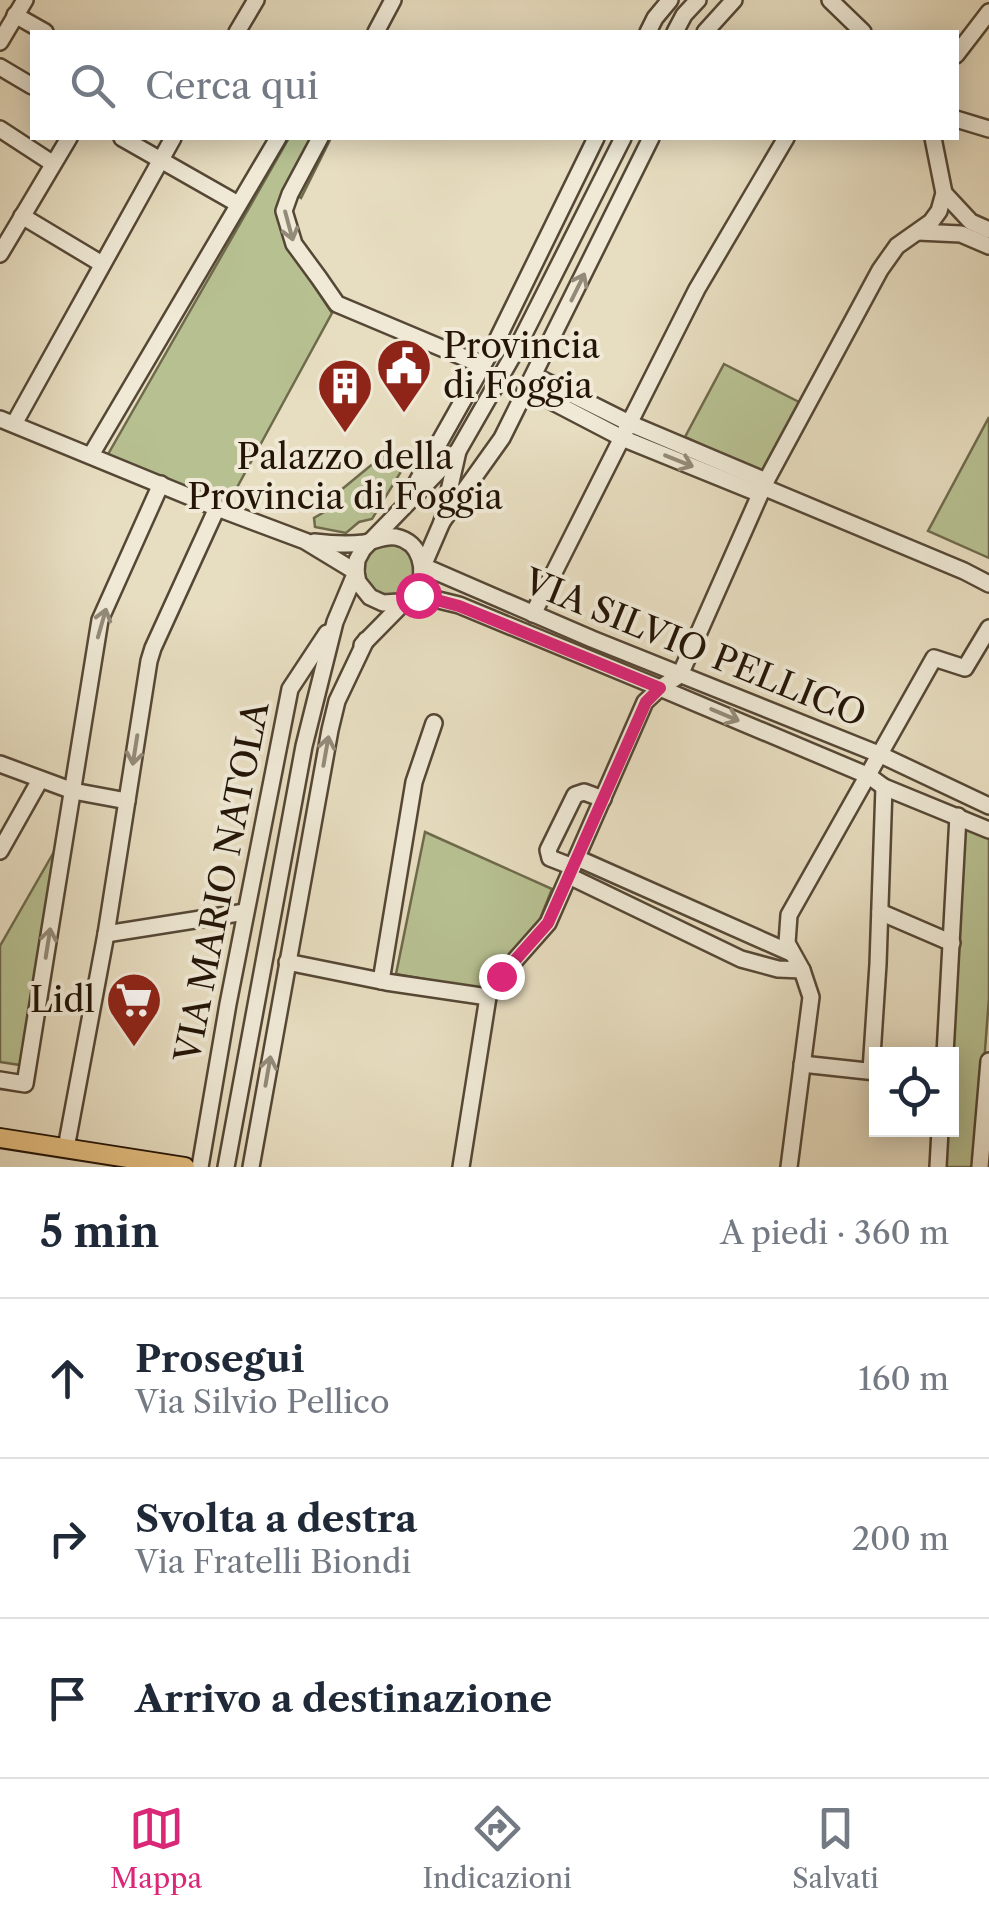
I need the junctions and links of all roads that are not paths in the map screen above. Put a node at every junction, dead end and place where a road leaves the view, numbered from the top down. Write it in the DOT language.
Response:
graph roads {
  1 [pos="25,0"];
  2 [pos="256,0"];
  3 [pos="393,0"];
  4 [pos="670,0"];
  5 [pos="698,0"];
  6 [pos="734,0"];
  7 [pos="830,0"];
  8 [pos="989,12"];
  9 [pos="15,15"];
  10 [pos="41,30"];
  11 [pos="237,30"];
  12 [pos="377,30"];
  13 [pos="649,30"];
  14 [pos="675,30"];
  15 [pos="707,30"];
  16 [pos="861,30"];
  17 [pos="0,42"];
  18 [pos="959,51"];
  19 [pos="0,67"];
  20 [pos="30,85"];
  21 [pos="959,120"];
  22 [pos="0,129"];
  23 [pos="989,129"];
  24 [pos="68,140"];
  25 [pos="125,140"];
  26 [pos="172,140"];
  27 [pos="277,140"];
  28 [pos="319,140"];
  29 [pos="595,140"];
  30 [pos="622,140"];
  31 [pos="650,140"];
  32 [pos="785,140"];
  33 [pos="933,140"];
  34 [pos="160,160"];
  35 [pos="52,164"];
  36 [pos="944,194"];
  37 [pos="238,204"];
  38 [pos="22,216"];
  39 [pos="966,228"];
  40 [pos="989,230"];
  41 [pos="918,232"];
  42 [pos="989,246"];
  43 [pos="0,254"];
  44 [pos="102,264"];
  45 [pos="482,366"];
  46 [pos="531,382"];
  47 [pos="7,422"];
  48 [pos="626,431"];
  49 [pos="458,452"];
  50 [pos="91,456"];
  51 [pos="161,484"];
  52 [pos="763,487"];
  53 [pos="405,504"];
  54 [pos="217,508"];
  55 [pos="442,522"];
  56 [pos="306,540"];
  57 [pos="370,542"];
  58 [pos="422,566"];
  59 [pos="356,572"];
  60 [pos="989,584"];
  61 [pos="406,599"];
  62 [pos="533,614"];
  63 [pos="335,622"];
  64 [pos="989,628"];
  65 [pos="366,640"];
  66 [pos="680,675"];
  67 [pos="660,688"];
  68 [pos="314,703"];
  69 [pos="434,723"];
  70 [pos="880,756"];
  71 [pos="0,764"];
  72 [pos="869,776"];
  73 [pos="40,780"];
  74 [pos="884,786"];
  75 [pos="945,786"];
  76 [pos="72,791"];
  77 [pos="603,799"];
  78 [pos="127,800"];
  79 [pos="989,806"];
  80 [pos="942,810"];
  81 [pos="958,816"];
  82 [pos="989,830"];
  83 [pos="0,851"];
  84 [pos="573,867"];
  85 [pos="245,912"];
  86 [pos="880,912"];
  87 [pos="106,934"];
  88 [pos="952,944"];
  89 [pos="791,953"];
  90 [pos="287,962"];
  91 [pos="802,970"];
  92 [pos="382,981"];
  93 [pos="488,997"];
  94 [pos="875,1047"];
  95 [pos="945,1047"];
  96 [pos="989,1060"];
  97 [pos="802,1064"];
  98 [pos="869,1071"];
  99 [pos="0,1080"];
  100 [pos="988,1086"];
  101 [pos="987,1112"];
  102 [pos="940,1137"];
  103 [pos="0,1138"];
  104 [pos="66,1148"];
  105 [pos="185,1167"];
  106 [pos="200,1167"];
  107 [pos="226,1167"];
  108 [pos="251,1167"];
  109 [pos="461,1167"];
  110 [pos="789,1167"];
  111 [pos="938,1167"];
  112 [pos="980,1167"];
  1 -- 9 [label="street"];
  2 -- 11 [label="street"];
  3 -- 12 [label="street"];
  4 -- 13 [label="street"];
  5 -- 14 [label="street"];
  6 -- 15 [label="street"];
  7 -- 16 [label="street"];
  8 -- 18 [label="street"];
  9 -- 10 [label="street"];
  9 -- 17 [label="street"];
  19 -- 20 [label="street"];
  21 -- 23 [label="street"];
  22 -- 35 [label="street"];
  24 -- 35 [label="street"];
  25 -- 34 [label="street"];
  26 -- 34 [label="street"];
  27 -- 37 [label="street"];
  28 -- 45 [label="street, one-way"];
  29 -- 45 [label="street"];
  30 -- 49 [label="street"];
  46 -- 31 [label="street, one-way"];
  32 -- 48 [label="street"];
  33 -- 36 [label="street"];
  34 -- 37 [label="street"];
  34 -- 44 [label="street"];
  35 -- 38 [label="street"];
  36 -- 39 [label="street"];
  36 -- 41 [label="street"];
  37 -- 50 [label="street"];
  38 -- 43 [label="street"];
  38 -- 44 [label="street"];
  39 -- 40 [label="street"];
  39 -- 41 [label="street"];
  39 -- 42 [label="street"];
  41 -- 52 [label="street"];
  44 -- 47 [label="street"];
  45 -- 53 [label="street"];
  46 -- 48 [label="street"];
  46 -- 55 [label="street"];
  47 -- 50 [label="street"];
  48 -- 52 [label="street"];
  48 -- 62 [label="street"];
  49 -- 53 [label="street"];
  49 -- 55 [label="street"];
  50 -- 51 [label="street"];
  51 -- 54 [label="street"];
  76 -- 51 [label="street, one-way"];
  52 -- 60 [label="street"];
  52 -- 66 [label="street"];
  53 -- 57 [label="street"];
  54 -- 56 [label="street"];
  54 -- 78 [label="street, one-way"];
  55 -- 58 [label="street"];
  56 -- 57 [label="street"];
  56 -- 59 [label="street"];
  57 -- 58 [label="street"];
  57 -- 59 [label="street"];
  58 -- 61 [label="street"];
  58 -- 62 [label="street, VIA SILVIO PELLICO"];
  59 -- 61 [label="street"];
  59 -- 63 [label="street, VIA MARIO NATOLA"];
  61 -- 65 [label="street, VIA MARIO NATOLA"];
  61 -- 67 [label="street, VIA SILVIO PELLICO"];
  62 -- 66 [label="street, VIA SILVIO PELLICO"];
  63 -- 68 [label="street, VIA MARIO NATOLA"];
  63 -- 85 [label="street, VIA MARIO NATOLA"];
  64 -- 70 [label="street"];
  65 -- 68 [label="street, VIA MARIO NATOLA"];
  90 -- 65 [label="street, VIA MARIO NATOLA, one-way"];
  66 -- 67 [label="street"];
  66 -- 70 [label="street, VIA SILVIO PELLICO"];
  67 -- 72 [label="street, VIA SILVIO PELLICO, one-way"];
  67 -- 77 [label="street"];
  68 -- 107 [label="street, VIA MARIO NATOLA"];
  69 -- 92 [label="street"];
  70 -- 72 [label="street"];
  70 -- 75 [label="street, VIA SILVIO PELLICO"];
  71 -- 73 [label="street"];
  72 -- 74 [label="street, VIA SILVIO PELLICO"];
  72 -- 89 [label="street"];
  73 -- 76 [label="street"];
  73 -- 83 [label="street"];
  74 -- 80 [label="street, VIA SILVIO PELLICO"];
  74 -- 86 [label="street"];
  75 -- 79 [label="street, VIA SILVIO PELLICO"];
  75 -- 80 [label="street"];
  76 -- 78 [label="street"];
  99 -- 76 [label="street, one-way"];
  77 -- 84 [label="street"];
  77 -- 84 [label="street"];
  78 -- 87 [label="street"];
  80 -- 81 [label="street, VIA SILVIO PELLICO"];
  81 -- 82 [label="street, VIA SILVIO PELLICO"];
  81 -- 88 [label="street"];
  84 -- 89 [label="street"];
  84 -- 91 [label="street"];
  84 -- 93 [label="street"];
  85 -- 87 [label="street"];
  85 -- 106 [label="street, VIA MARIO NATOLA"];
  86 -- 88 [label="street"];
  86 -- 94 [label="street"];
  87 -- 104 [label="street"];
  88 -- 95 [label="street"];
  89 -- 91 [label="street"];
  90 -- 92 [label="street"];
  108 -- 90 [label="street, VIA MARIO NATOLA, one-way"];
  91 -- 97 [label="street"];
  92 -- 93 [label="street"];
  93 -- 109 [label="street"];
  96 -- 100 [label="street"];
  97 -- 98 [label="street"];
  97 -- 110 [label="street"];
  100 -- 101 [label="street"];
  101 -- 112 [label="street"];
  102 -- 111 [label="street"];
  103 -- 104 [label="main road"];
  104 -- 105 [label="main road"];
}
